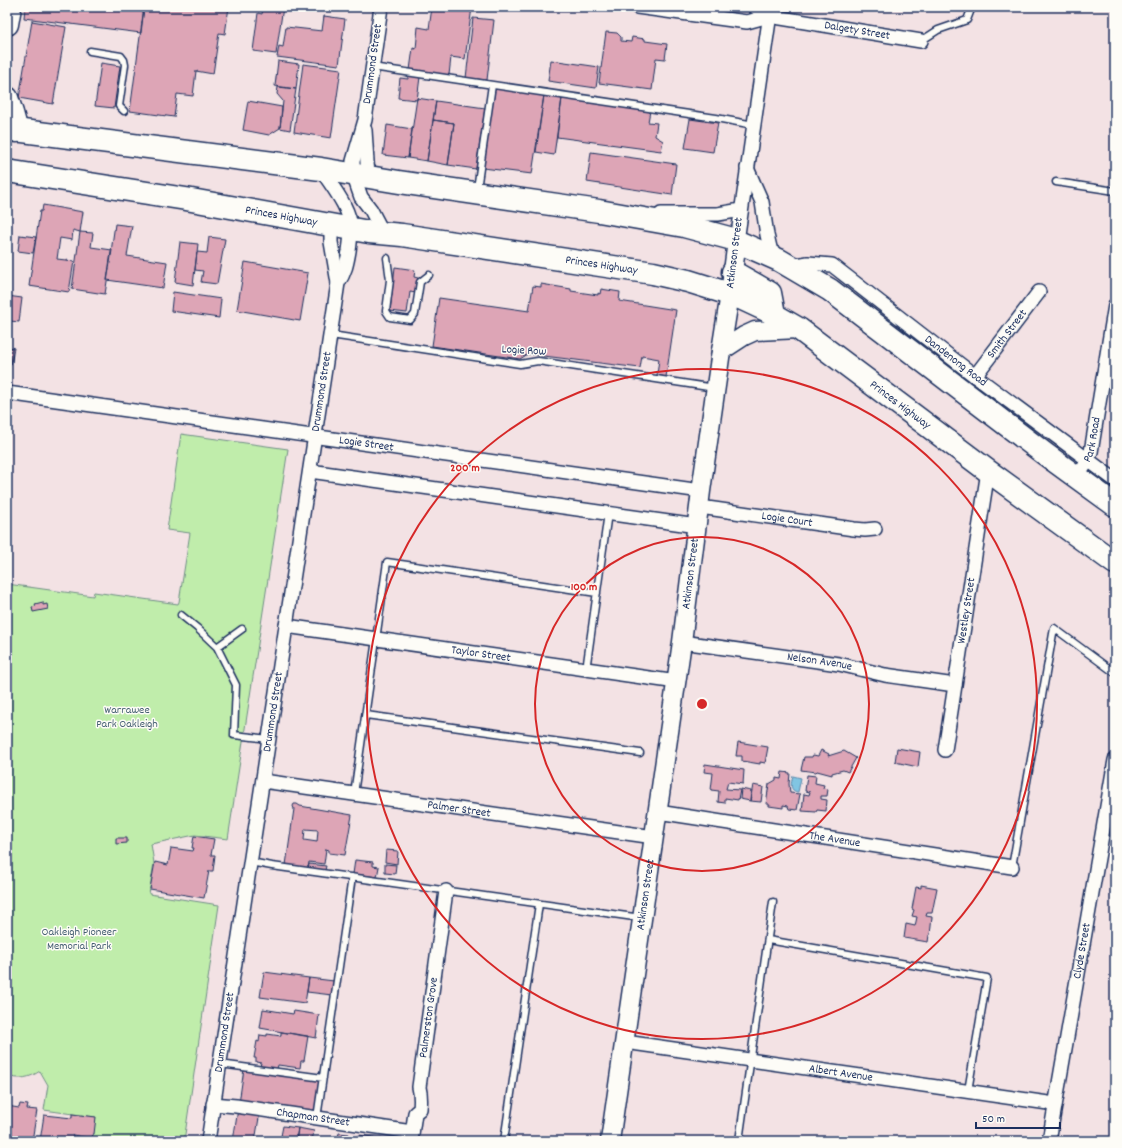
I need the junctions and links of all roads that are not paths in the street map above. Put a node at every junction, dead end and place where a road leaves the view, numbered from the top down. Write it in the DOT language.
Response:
graph roads {
  1 [pos="10,7"];
  2 [pos="381,7"];
  3 [pos="642,7"];
  4 [pos="755,7"];
  5 [pos="972,7"];
  6 [pos="770,12"];
  7 [pos="7,24"];
  8 [pos="921,41"];
  9 [pos="90,51"];
  10 [pos="372,67"];
  11 [pos="492,85"];
  12 [pos="7,98"];
  13 [pos="124,112"];
  14 [pos="754,125"];
  15 [pos="12,130"];
  16 [pos="747,168"];
  17 [pos="321,169"];
  18 [pos="7,171"];
  19 [pos="361,176"];
  20 [pos="1056,182"];
  21 [pos="1115,191"];
  22 [pos="477,193"];
  23 [pos="741,210"];
  24 [pos="622,214"];
  25 [pos="341,227"];
  26 [pos="383,233"];
  27 [pos="737,241"];
  28 [pos="387,258"];
  29 [pos="781,261"];
  30 [pos="733,272"];
  31 [pos="429,275"];
  32 [pos="338,283"];
  33 [pos="1039,292"];
  34 [pos="730,294"];
  35 [pos="1115,305"];
  36 [pos="774,314"];
  37 [pos="799,330"];
  38 [pos="331,335"];
  39 [pos="721,351"];
  40 [pos="975,376"];
  41 [pos="716,388"];
  42 [pos="7,392"];
  43 [pos="316,436"];
  44 [pos="1083,469"];
  45 [pos="310,470"];
  46 [pos="988,471"];
  47 [pos="1115,480"];
  48 [pos="700,499"];
  49 [pos="1115,505"];
  50 [pos="608,513"];
  51 [pos="697,526"];
  52 [pos="875,528"];
  53 [pos="1115,563"];
  54 [pos="597,593"];
  55 [pos="181,615"];
  56 [pos="286,626"];
  57 [pos="242,629"];
  58 [pos="377,639"];
  59 [pos="682,642"];
  60 [pos="217,647"];
  61 [pos="586,670"];
  62 [pos="1115,673"];
  63 [pos="677,682"];
  64 [pos="955,685"];
  65 [pos="366,714"];
  66 [pos="269,739"];
  67 [pos="945,750"];
  68 [pos="640,753"];
  69 [pos="1115,760"];
  70 [pos="263,781"];
  71 [pos="354,794"];
  72 [pos="658,812"];
  73 [pos="654,837"];
  74 [pos="250,862"];
  75 [pos="1012,867"];
  76 [pos="352,877"];
  77 [pos="446,890"];
  78 [pos="774,902"];
  79 [pos="539,904"];
  80 [pos="643,919"];
  81 [pos="768,940"];
  82 [pos="625,1042"];
  83 [pos="751,1060"];
  84 [pos="220,1064"];
  85 [pos="323,1078"];
  86 [pos="968,1091"];
  87 [pos="213,1104"];
  88 [pos="1056,1104"];
  89 [pos="317,1118"];
  90 [pos="412,1136"];
  91 [pos="208,1141"];
  92 [pos="504,1141"];
  93 [pos="610,1141"];
  94 [pos="739,1141"];
  95 [pos="1049,1141"];
  1 -- 7 [label="highway"];
  2 -- 10 [label="street, Drummond Street"];
  3 -- 6 [label="street, Dalgety Street"];
  4 -- 6 [label="street, Dalgety Street"];
  5 -- 8 [label="lane"];
  6 -- 8 [label="street, Dalgety Street"];
  6 -- 14 [label="street, Atkinson Street"];
  9 -- 13 [label="lane"];
  10 -- 11 [label="lane"];
  10 -- 19 [label="street, Drummond Street"];
  11 -- 14 [label="lane"];
  11 -- 22 [label="lane"];
  12 -- 15 [label="highway"];
  14 -- 16 [label="street, Atkinson Street"];
  15 -- 17 [label="highway"];
  16 -- 23 [label="street, Atkinson Street"];
  16 -- 29 [label="street"];
  17 -- 19 [label="highway"];
  17 -- 25 [label="street, Drummond Street"];
  18 -- 25 [label="highway, Princes Highway"];
  19 -- 22 [label="highway"];
  19 -- 26 [label="street, Drummond Street"];
  20 -- 21 [label="lane"];
  22 -- 24 [label="highway"];
  23 -- 24 [label="street"];
  23 -- 27 [label="street, Atkinson Street"];
  24 -- 27 [label="highway"];
  25 -- 26 [label="highway, Princes Highway"];
  25 -- 32 [label="street, Drummond Street"];
  25 -- 32 [label="street, Drummond Street"];
  26 -- 34 [label="highway, Princes Highway"];
  27 -- 29 [label="highway"];
  27 -- 30 [label="street, Atkinson Street"];
  28 -- 31 [label="lane"];
  29 -- 40 [label="street, Dandenong Road"];
  29 -- 44 [label="highway"];
  30 -- 34 [label="street, Atkinson Street"];
  30 -- 36 [label="highway"];
  32 -- 38 [label="street, Drummond Street"];
  33 -- 40 [label="street, Smith Street"];
  34 -- 36 [label="highway, Princes Highway"];
  34 -- 39 [label="street, Atkinson Street"];
  35 -- 44 [label="street, Park Road"];
  36 -- 37 [label="highway, Princes Highway"];
  37 -- 39 [label="street"];
  37 -- 46 [label="highway, Princes Highway"];
  38 -- 41 [label="lane, Logie Row"];
  38 -- 43 [label="street, Drummond Street"];
  39 -- 41 [label="street, Atkinson Street"];
  40 -- 44 [label="street, Dandenong Road"];
  41 -- 48 [label="street, Atkinson Street"];
  42 -- 43 [label="street, Logie Street"];
  43 -- 45 [label="street, Drummond Street"];
  43 -- 48 [label="street, Logie Street"];
  44 -- 47 [label="street, Dandenong Road"];
  44 -- 49 [label="highway"];
  45 -- 50 [label="street"];
  45 -- 56 [label="street, Drummond Street"];
  46 -- 53 [label="highway, Princes Highway"];
  46 -- 64 [label="street, Westley Street"];
  48 -- 51 [label="street, Atkinson Street"];
  48 -- 52 [label="street, Logie Court"];
  50 -- 51 [label="street"];
  50 -- 54 [label="lane"];
  51 -- 59 [label="street, Atkinson Street"];
  54 -- 58 [label="lane"];
  54 -- 61 [label="lane"];
  55 -- 60 [label="lane"];
  56 -- 58 [label="street, Taylor Street"];
  56 -- 66 [label="street, Drummond Street"];
  57 -- 60 [label="lane"];
  58 -- 61 [label="street, Taylor Street"];
  58 -- 65 [label="lane"];
  59 -- 63 [label="street, Atkinson Street"];
  59 -- 64 [label="street, Nelson Avenue"];
  60 -- 66 [label="lane"];
  61 -- 63 [label="street, Taylor Street"];
  62 -- 75 [label="lane"];
  63 -- 72 [label="street, Atkinson Street"];
  64 -- 67 [label="street, Westley Street"];
  65 -- 68 [label="lane"];
  65 -- 71 [label="lane"];
  66 -- 70 [label="street, Drummond Street"];
  69 -- 88 [label="street, Clyde Street"];
  70 -- 71 [label="street, Palmer Street"];
  70 -- 74 [label="street, Drummond Street"];
  71 -- 73 [label="street, Palmer Street"];
  72 -- 73 [label="street, Atkinson Street"];
  72 -- 75 [label="street, The Avenue"];
  73 -- 80 [label="street, Atkinson Street"];
  74 -- 76 [label="lane"];
  74 -- 84 [label="street, Drummond Street"];
  76 -- 77 [label="lane"];
  76 -- 85 [label="lane"];
  77 -- 79 [label="lane"];
  77 -- 90 [label="street, Palmerston Grove"];
  78 -- 81 [label="lane"];
  79 -- 80 [label="lane"];
  79 -- 92 [label="lane"];
  80 -- 82 [label="street, Atkinson Street"];
  81 -- 83 [label="lane"];
  81 -- 86 [label="lane"];
  82 -- 83 [label="street, Albert Avenue"];
  82 -- 93 [label="street, Atkinson Street"];
  83 -- 86 [label="street, Albert Avenue"];
  83 -- 94 [label="lane"];
  84 -- 85 [label="lane"];
  84 -- 87 [label="street, Drummond Street"];
  85 -- 89 [label="lane"];
  86 -- 88 [label="street, Albert Avenue"];
  87 -- 89 [label="street, Chapman Street"];
  87 -- 91 [label="street, Drummond Street"];
  88 -- 95 [label="street, Clyde Street"];
  89 -- 90 [label="street, Chapman Street"];
}
